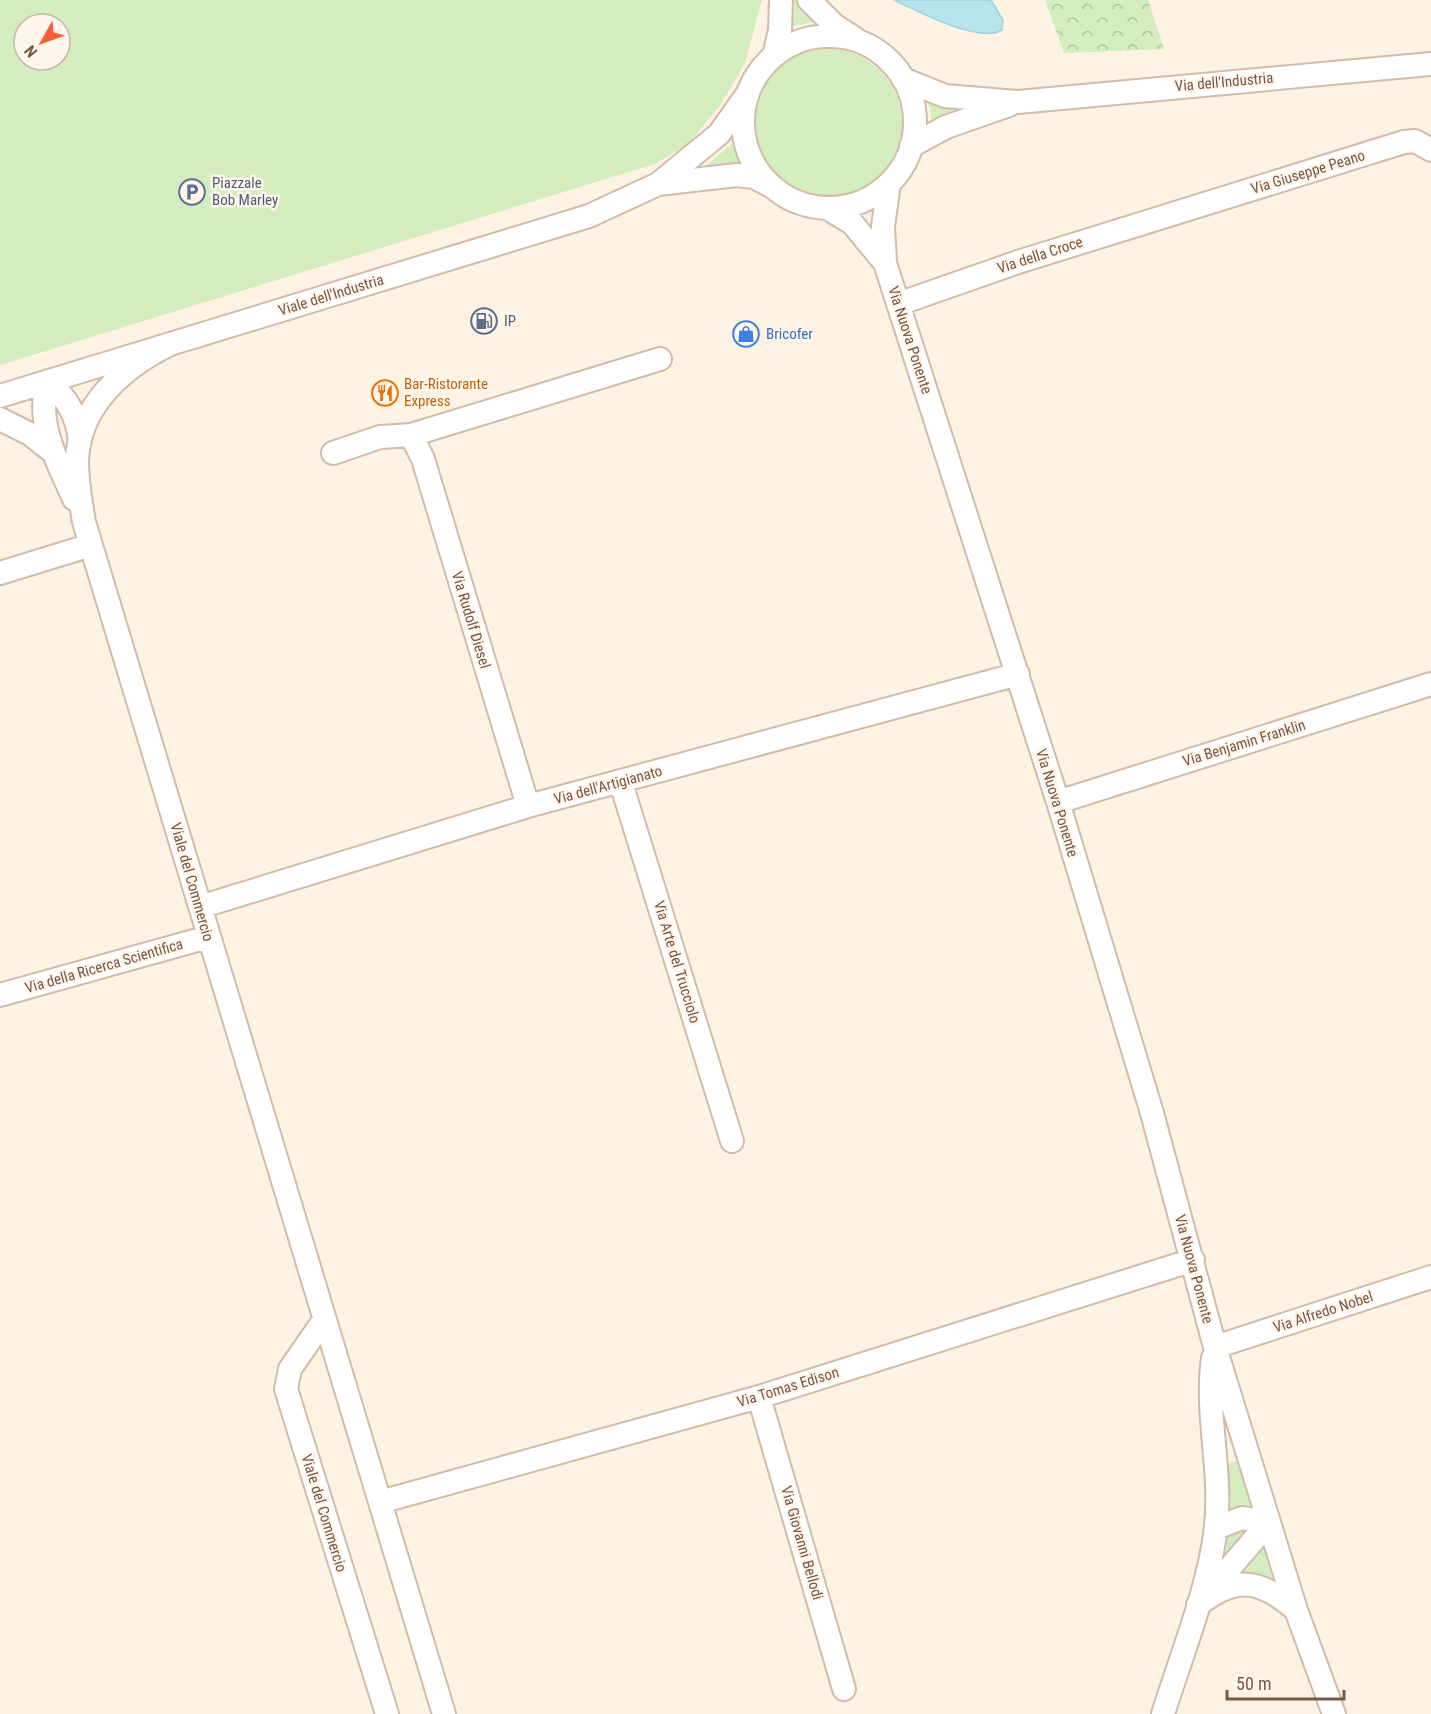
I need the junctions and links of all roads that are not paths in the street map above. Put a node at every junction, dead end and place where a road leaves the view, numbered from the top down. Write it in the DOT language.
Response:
graph roads {
  1 [pos="781,0"];
  2 [pos="809,0"];
  3 [pos="860,43"];
  4 [pos="774,56"];
  5 [pos="1431,64"];
  6 [pos="903,79"];
  7 [pos="748,93"];
  8 [pos="1018,102"];
  9 [pos="911,146"];
  10 [pos="1431,150"];
  11 [pos="658,184"];
  12 [pos="889,184"];
  13 [pos="772,186"];
  14 [pos="827,208"];
  15 [pos="1184,211"];
  16 [pos="885,262"];
  17 [pos="898,304"];
  18 [pos="170,344"];
  19 [pos="660,359"];
  20 [pos="48,381"];
  21 [pos="0,396"];
  22 [pos="0,419"];
  23 [pos="411,435"];
  24 [pos="80,441"];
  25 [pos="54,453"];
  26 [pos="333,453"];
  27 [pos="84,522"];
  28 [pos="91,545"];
  29 [pos="0,573"];
  30 [pos="1018,674"];
  31 [pos="1431,684"];
  32 [pos="621,783"];
  33 [pos="1058,802"];
  34 [pos="528,806"];
  35 [pos="200,907"];
  36 [pos="208,937"];
  37 [pos="0,995"];
  38 [pos="732,1141"];
  39 [pos="1193,1260"];
  40 [pos="1431,1277"];
  41 [pos="324,1320"];
  42 [pos="1215,1347"];
  43 [pos="759,1397"];
  44 [pos="1246,1447"];
  45 [pos="1217,1461"];
  46 [pos="380,1502"];
  47 [pos="1269,1522"];
  48 [pos="1216,1528"];
  49 [pos="1198,1605"];
  50 [pos="1296,1610"];
  51 [pos="844,1689"];
  52 [pos="387,1714"];
  53 [pos="444,1714"];
  54 [pos="1163,1714"];
  55 [pos="1334,1714"];
  1 -- 4 [label="street"];
  2 -- 3 [label="street"];
  3 -- 4 [label="street"];
  3 -- 6 [label="street"];
  4 -- 7 [label="street"];
  5 -- 8 [label="street, Via dell'Industria"];
  6 -- 8 [label="street, Via dell'Industria"];
  6 -- 9 [label="street"];
  7 -- 11 [label="street, Viale dell'Industria"];
  7 -- 13 [label="street"];
  8 -- 9 [label="street, Via dell'Industria"];
  9 -- 12 [label="street"];
  10 -- 15 [label="street, Via Giuseppe Peano"];
  11 -- 13 [label="street, Viale dell'Industria"];
  11 -- 18 [label="street, Viale dell'Industria"];
  12 -- 14 [label="street"];
  12 -- 16 [label="street, Via Nuova Ponente"];
  13 -- 14 [label="street"];
  14 -- 16 [label="street, Via Nuova Ponente"];
  15 -- 17 [label="street, Via della Croce"];
  16 -- 17 [label="street, Via Nuova Ponente"];
  17 -- 30 [label="street, Via Nuova Ponente"];
  18 -- 20 [label="street, Viale dell'Industria"];
  18 -- 24 [label="street"];
  19 -- 23 [label="street"];
  20 -- 21 [label="street, Viale dell'Industria"];
  20 -- 24 [label="street"];
  20 -- 25 [label="street"];
  22 -- 25 [label="street"];
  23 -- 26 [label="street"];
  23 -- 34 [label="street, Via Rudolf Diesel"];
  24 -- 27 [label="street, Viale del Commercio"];
  25 -- 27 [label="street"];
  27 -- 28 [label="street, Viale del Commercio"];
  28 -- 29 [label="street"];
  28 -- 35 [label="street, Viale del Commercio"];
  30 -- 32 [label="street, Via dell'Artigianato"];
  30 -- 33 [label="street, Via Nuova Ponente"];
  31 -- 33 [label="street, Via Benjamin Franklin"];
  32 -- 34 [label="street, Via dell'Artigianato"];
  32 -- 38 [label="street, Via Arte del Trucciolo"];
  33 -- 39 [label="street, Via Nuova Ponente"];
  34 -- 35 [label="street, Via dell'Artigianato"];
  35 -- 36 [label="street, Viale del Commercio"];
  36 -- 37 [label="street, Via della Ricerca Scientifica"];
  36 -- 41 [label="street, Viale del Commercio"];
  39 -- 42 [label="street, Via Nuova Ponente"];
  39 -- 43 [label="street, Via Tomas Edison"];
  40 -- 42 [label="street, Via Alfredo Nobel"];
  41 -- 46 [label="street, Viale del Commercio"];
  41 -- 52 [label="street, Viale del Commercio"];
  42 -- 44 [label="street, Via Nuova Ponente"];
  42 -- 45 [label="street, Via Nuova Ponente"];
  43 -- 46 [label="street, Via Tomas Edison"];
  43 -- 51 [label="street, Via Giovanni Bellodi"];
  44 -- 45 [label="street"];
  44 -- 47 [label="street, Via Nuova Ponente"];
  45 -- 48 [label="street, Via Nuova Ponente"];
  46 -- 53 [label="street, Viale del Commercio"];
  47 -- 48 [label="street"];
  47 -- 49 [label="street"];
  47 -- 50 [label="street, Via Nuova Ponente"];
  48 -- 49 [label="street, Via Nuova Ponente"];
  49 -- 50 [label="street"];
  49 -- 54 [label="street, Via Nuova Ponente"];
  50 -- 55 [label="street, Via Nuova Ponente"];
}
